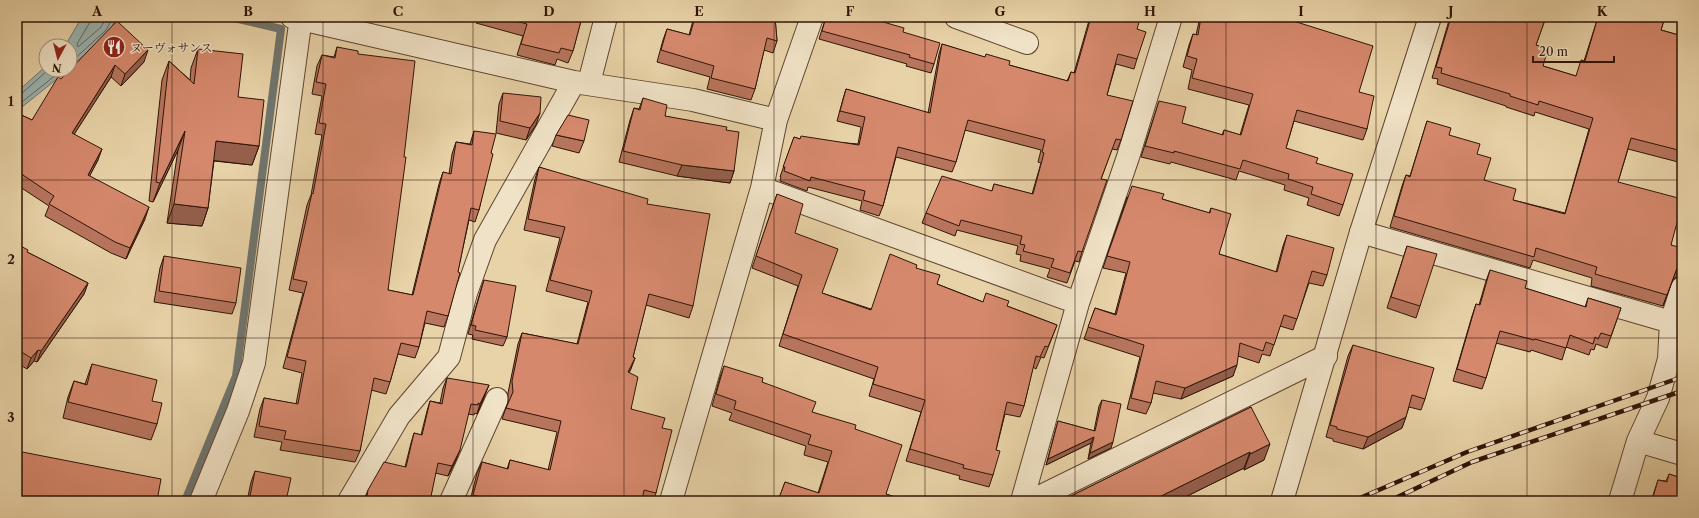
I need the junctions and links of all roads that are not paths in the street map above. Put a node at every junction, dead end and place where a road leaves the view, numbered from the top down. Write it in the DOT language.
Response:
graph roads {
  1 [pos="606,17"];
  2 [pos="812,17"];
  3 [pos="956,17"];
  4 [pos="1171,17"];
  5 [pos="1430,17"];
  6 [pos="298,18"];
  7 [pos="1026,43"];
  8 [pos="582,82"];
  9 [pos="776,120"];
  10 [pos="762,188"];
  11 [pos="1362,232"];
  12 [pos="1682,288"];
  13 [pos="1078,303"];
  14 [pos="1671,322"];
  15 [pos="1326,356"];
  16 [pos="497,399"];
  17 [pos="1638,441"];
  18 [pos="1682,454"];
  19 [pos="201,501"];
  20 [pos="349,501"];
  21 [pos="451,501"];
  22 [pos="671,501"];
  23 [pos="1022,501"];
  24 [pos="1031,501"];
  25 [pos="1282,501"];
  26 [pos="1620,501"];
  1 -- 8 [label="street"];
  2 -- 9 [label="street"];
  3 -- 7 [label="street"];
  4 -- 13 [label="street"];
  5 -- 11 [label="street"];
  6 -- 8 [label="street"];
  6 -- 19 [label="street"];
  8 -- 9 [label="street"];
  8 -- 20 [label="street"];
  9 -- 10 [label="street"];
  10 -- 13 [label="street"];
  10 -- 22 [label="street"];
  11 -- 14 [label="street"];
  11 -- 15 [label="street"];
  12 -- 14 [label="street"];
  13 -- 23 [label="street"];
  14 -- 17 [label="street"];
  15 -- 24 [label="street"];
  15 -- 25 [label="street"];
  16 -- 21 [label="street"];
  17 -- 18 [label="street"];
  17 -- 26 [label="street"];
}
